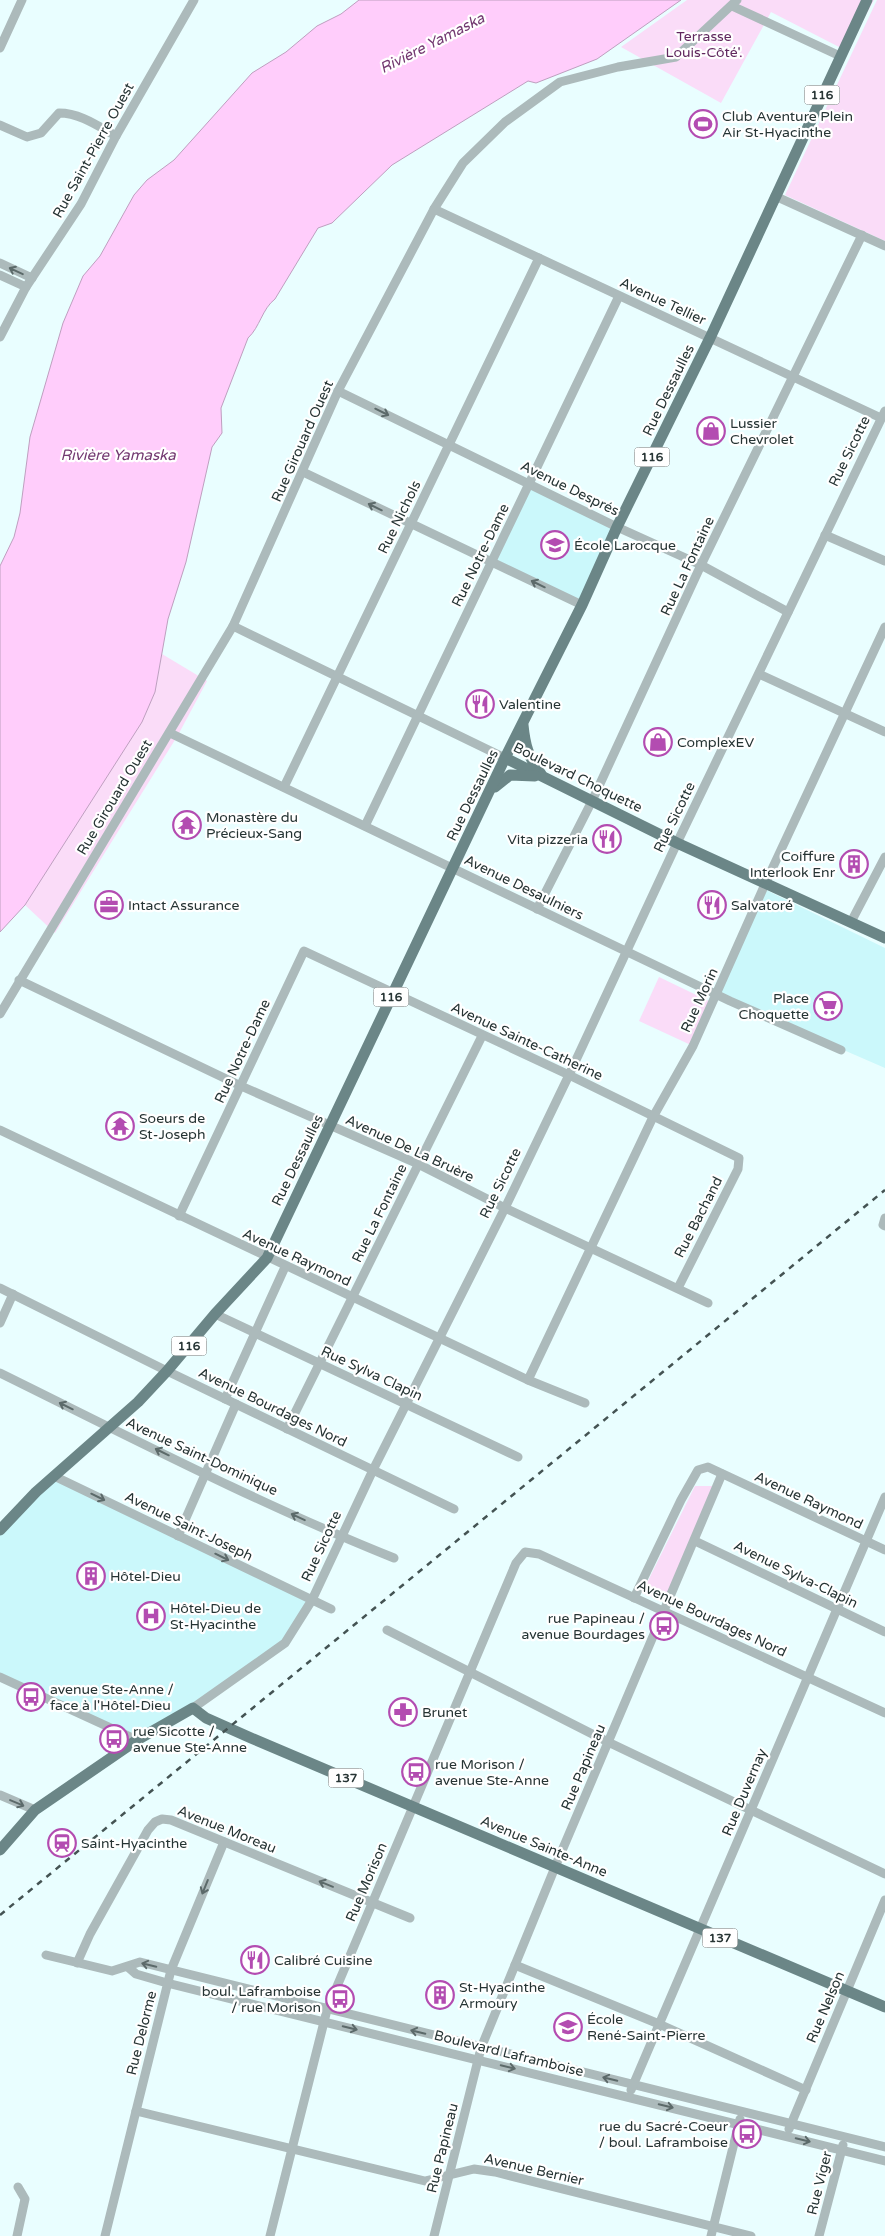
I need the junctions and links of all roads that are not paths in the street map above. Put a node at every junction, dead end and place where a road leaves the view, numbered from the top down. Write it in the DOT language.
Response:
graph roads {
  1 [pos="22,0"];
  2 [pos="194,0"];
  3 [pos="867,0"];
  4 [pos="734,3"];
  5 [pos="4,29"];
  6 [pos="0,48"];
  7 [pos="840,56"];
  8 [pos="0,125"];
  9 [pos="116,136"];
  10 [pos="775,196"];
  11 [pos="434,209"];
  12 [pos="862,235"];
  13 [pos="885,246"];
  14 [pos="539,258"];
  15 [pos="0,264"];
  16 [pos="0,275"];
  17 [pos="32,278"];
  18 [pos="26,287"];
  19 [pos="619,296"];
  20 [pos="0,338"];
  21 [pos="710,338"];
  22 [pos="793,377"];
  23 [pos="338,391"];
  24 [pos="883,414"];
  25 [pos="449,444"];
  26 [pos="303,472"];
  27 [pos="530,483"];
  28 [pos="411,524"];
  29 [pos="617,527"];
  30 [pos="826,535"];
  31 [pos="885,561"];
  32 [pos="492,562"];
  33 [pos="701,565"];
  34 [pos="582,605"];
  35 [pos="788,612"];
  36 [pos="233,626"];
  37 [pos="885,627"];
  38 [pos="759,674"];
  39 [pos="337,676"];
  40 [pos="845,713"];
  41 [pos="418,716"];
  42 [pos="523,722"];
  43 [pos="885,732"];
  44 [pos="170,733"];
  45 [pos="505,758"];
  46 [pos="544,777"];
  47 [pos="284,787"];
  48 [pos="489,793"];
  49 [pos="592,801"];
  50 [pos="365,826"];
  51 [pos="677,844"];
  52 [pos="885,857"];
  53 [pos="453,868"];
  54 [pos="766,882"];
  55 [pos="536,909"];
  56 [pos="851,922"];
  57 [pos="885,938"];
  58 [pos="304,950"];
  59 [pos="627,952"];
  60 [pos="19,980"];
  61 [pos="394,992"];
  62 [pos="717,995"];
  63 [pos="0,1014"];
  64 [pos="482,1036"];
  65 [pos="841,1050"];
  66 [pos="569,1075"];
  67 [pos="241,1086"];
  68 [pos="653,1117"];
  69 [pos="330,1126"];
  70 [pos="0,1130"];
  71 [pos="739,1158"];
  72 [pos="418,1164"];
  73 [pos="504,1208"];
  74 [pos="179,1216"];
  75 [pos="885,1218"];
  76 [pos="885,1226"];
  77 [pos="590,1248"];
  78 [pos="267,1258"];
  79 [pos="286,1267"];
  80 [pos="0,1288"];
  81 [pos="678,1288"];
  82 [pos="13,1294"];
  83 [pos="352,1298"];
  84 [pos="708,1303"];
  85 [pos="214,1314"];
  86 [pos="0,1323"];
  87 [pos="255,1333"];
  88 [pos="438,1339"];
  89 [pos="319,1364"];
  90 [pos="168,1371"];
  91 [pos="0,1373"];
  92 [pos="528,1380"];
  93 [pos="225,1399"];
  94 [pos="585,1403"];
  95 [pos="236,1404"];
  96 [pos="405,1404"];
  97 [pos="110,1428"];
  98 [pos="287,1429"];
  99 [pos="518,1458"];
  100 [pos="373,1470"];
  101 [pos="206,1473"];
  102 [pos="722,1474"];
  103 [pos="54,1476"];
  104 [pos="885,1497"];
  105 [pos="454,1509"];
  106 [pos="0,1530"];
  107 [pos="178,1536"];
  108 [pos="342,1537"];
  109 [pos="695,1541"];
  110 [pos="865,1541"];
  111 [pos="885,1550"];
  112 [pos="525,1552"];
  113 [pos="394,1558"];
  114 [pos="634,1598"];
  115 [pos="312,1600"];
  116 [pos="331,1609"];
  117 [pos="836,1609"];
  118 [pos="664,1611"];
  119 [pos="387,1630"];
  120 [pos="885,1632"];
  121 [pos="470,1670"];
  122 [pos="0,1677"];
  123 [pos="807,1677"];
  124 [pos="193,1708"];
  125 [pos="885,1713"];
  126 [pos="137,1740"];
  127 [pos="608,1742"];
  128 [pos="0,1795"];
  129 [pos="412,1806"];
  130 [pos="34,1810"];
  131 [pos="751,1810"];
  132 [pos="224,1842"];
  133 [pos="0,1850"];
  134 [pos="555,1868"];
  135 [pos="885,1874"];
  136 [pos="885,1900"];
  137 [pos="372,1902"];
  138 [pos="410,1918"];
  139 [pos="700,1930"];
  140 [pos="46,1956"];
  141 [pos="77,1963"];
  142 [pos="515,1965"];
  143 [pos="128,1967"];
  144 [pos="171,1970"];
  145 [pos="167,1983"];
  146 [pos="231,1986"];
  147 [pos="847,1991"];
  148 [pos="228,1998"];
  149 [pos="885,2007"];
  150 [pos="327,2010"];
  151 [pos="324,2022"];
  152 [pos="659,2024"];
  153 [pos="481,2048"];
  154 [pos="478,2060"];
  155 [pos="632,2085"];
  156 [pos="806,2090"];
  157 [pos="630,2098"];
  158 [pos="136,2111"];
  159 [pos="742,2112"];
  160 [pos="739,2124"];
  161 [pos="792,2124"];
  162 [pos="786,2136"];
  163 [pos="845,2137"];
  164 [pos="885,2147"];
  165 [pos="292,2149"];
  166 [pos="841,2150"];
  167 [pos="885,2161"];
  168 [pos="449,2175"];
  169 [pos="18,2187"];
  170 [pos="713,2231"];
  171 [pos="17,2236"];
  172 [pos="105,2236"];
  173 [pos="270,2236"];
  174 [pos="434,2236"];
  175 [pos="751,2236"];
  176 [pos="819,2236"];
  1 -- 5 [label="street"];
  2 -- 9 [label="street, Rue Saint-Pierre Ouest"];
  3 -- 7 [label="main road, Rue Dessaulles / 116"];
  4 -- 7 [label="street"];
  4 -- 11 [label="street, Rue Girouard Ouest"];
  5 -- 6 [label="street"];
  7 -- 10 [label="main road, Rue Dessaulles / 116"];
  8 -- 9 [label="street"];
  9 -- 17 [label="street, Rue Saint-Pierre Ouest"];
  10 -- 12 [label="street"];
  10 -- 21 [label="main road, Rue Dessaulles / 116"];
  11 -- 14 [label="street, Avenue Tellier"];
  11 -- 23 [label="street, Rue Girouard Ouest"];
  12 -- 13 [label="street"];
  12 -- 22 [label="street, Rue La Fontaine"];
  14 -- 19 [label="street, Avenue Tellier"];
  14 -- 25 [label="street, Rue Nichols"];
  17 -- 15 [label="street, one-way"];
  16 -- 18 [label="street"];
  17 -- 18 [label="street, Rue Saint-Pierre Ouest"];
  18 -- 20 [label="street, Rue Saint-Pierre Ouest"];
  19 -- 21 [label="street, Avenue Tellier"];
  19 -- 27 [label="street, Rue Notre-Dame"];
  21 -- 22 [label="street, Avenue Tellier"];
  21 -- 29 [label="main road, Rue Dessaulles / 116"];
  22 -- 24 [label="street, Avenue Tellier"];
  22 -- 33 [label="street, Rue La Fontaine"];
  23 -- 25 [label="street, Avenue Després, one-way"];
  23 -- 26 [label="street, Rue Girouard Ouest"];
  24 -- 30 [label="street, Rue Sicotte"];
  25 -- 27 [label="street, Avenue Després"];
  25 -- 28 [label="street, Rue Nichols"];
  28 -- 26 [label="street, one-way"];
  26 -- 36 [label="street, Rue Girouard Ouest"];
  27 -- 29 [label="street, Avenue Després"];
  27 -- 32 [label="street, Rue Notre-Dame"];
  28 -- 32 [label="street"];
  28 -- 39 [label="street, Rue Nichols"];
  29 -- 33 [label="street, Avenue Després"];
  29 -- 34 [label="main road, Rue Dessaulles / 116"];
  30 -- 31 [label="street"];
  30 -- 35 [label="street, Rue Sicotte"];
  34 -- 32 [label="street, one-way"];
  32 -- 41 [label="street, Rue Notre-Dame"];
  33 -- 35 [label="street, Avenue Després"];
  33 -- 49 [label="street, Rue La Fontaine"];
  34 -- 42 [label="main road, Rue Dessaulles / 116"];
  35 -- 38 [label="street, Rue Sicotte"];
  36 -- 39 [label="street, Boulevard Choquette"];
  36 -- 44 [label="street, Rue Girouard Ouest"];
  37 -- 40 [label="street, Rue Morin"];
  38 -- 40 [label="street"];
  38 -- 51 [label="street, Rue Sicotte"];
  39 -- 41 [label="street, Boulevard Choquette"];
  39 -- 47 [label="street, Rue Nichols"];
  40 -- 43 [label="street"];
  40 -- 54 [label="street, Rue Morin"];
  41 -- 45 [label="street, Boulevard Choquette"];
  41 -- 50 [label="street, Rue Notre-Dame"];
  42 -- 45 [label="main road, Rue Dessaulles / 116"];
  42 -- 46 [label="main road"];
  44 -- 47 [label="street, Avenue Desaulniers"];
  44 -- 60 [label="street, Rue Girouard Ouest"];
  45 -- 46 [label="main road, Boulevard Choquette"];
  45 -- 48 [label="main road, Rue Dessaulles / 116"];
  46 -- 48 [label="main road"];
  46 -- 49 [label="main road, Boulevard Choquette"];
  47 -- 50 [label="street, Avenue Desaulniers"];
  48 -- 53 [label="main road, Rue Dessaulles / 116"];
  49 -- 51 [label="main road, Boulevard Choquette"];
  49 -- 55 [label="street, Rue La Fontaine"];
  50 -- 53 [label="street, Avenue Desaulniers"];
  51 -- 54 [label="main road, Boulevard Choquette"];
  51 -- 59 [label="street, Rue Sicotte"];
  52 -- 56 [label="street"];
  53 -- 55 [label="street, Avenue Desaulniers"];
  53 -- 61 [label="main road, Rue Dessaulles / 116"];
  54 -- 56 [label="main road, Boulevard Choquette"];
  54 -- 62 [label="street, Rue Morin"];
  55 -- 59 [label="street, Avenue Desaulniers"];
  56 -- 57 [label="main road, Boulevard Choquette"];
  58 -- 61 [label="street, Avenue Sainte-Catherine"];
  58 -- 67 [label="street, Rue Notre-Dame"];
  59 -- 62 [label="street, Avenue Desaulniers"];
  59 -- 66 [label="street, Rue Sicotte"];
  60 -- 63 [label="street, Rue Girouard Ouest"];
  60 -- 67 [label="street, Avenue De La Bruère"];
  61 -- 64 [label="street, Avenue Sainte-Catherine"];
  61 -- 69 [label="main road, Rue Dessaulles / 116"];
  62 -- 65 [label="street, Avenue Desaulniers"];
  62 -- 68 [label="street, Rue Morin"];
  64 -- 66 [label="street, Avenue Sainte-Catherine"];
  64 -- 72 [label="street, Rue La Fontaine"];
  66 -- 68 [label="street, Avenue Sainte-Catherine"];
  66 -- 73 [label="street, Rue Sicotte"];
  67 -- 69 [label="street, Avenue De La Bruère"];
  67 -- 74 [label="street, Rue Notre-Dame"];
  68 -- 71 [label="street, Avenue Sainte-Catherine"];
  68 -- 77 [label="street, Rue Morin"];
  69 -- 72 [label="street, Avenue De La Bruère"];
  69 -- 78 [label="main road, Rue Dessaulles / 116"];
  70 -- 74 [label="street, Avenue Raymond"];
  71 -- 81 [label="street, Rue Bachand"];
  72 -- 73 [label="street, Avenue De La Bruère"];
  72 -- 83 [label="street, Rue La Fontaine"];
  73 -- 77 [label="street, Avenue De La Bruère"];
  73 -- 88 [label="street, Rue Sicotte"];
  74 -- 78 [label="street, Avenue Raymond"];
  75 -- 76 [label="street"];
  77 -- 81 [label="street, Avenue De La Bruère"];
  77 -- 92 [label="street, Rue Morin"];
  78 -- 79 [label="street, Avenue Raymond"];
  78 -- 85 [label="main road, Rue Dessaulles / 116"];
  79 -- 83 [label="street, Avenue Raymond"];
  79 -- 87 [label="street"];
  80 -- 82 [label="street, Avenue Bourdages Nord"];
  81 -- 84 [label="street, Avenue De La Bruère"];
  82 -- 86 [label="street"];
  82 -- 90 [label="street, Avenue Bourdages Nord"];
  83 -- 88 [label="street, Avenue Raymond"];
  83 -- 89 [label="street, Rue La Fontaine"];
  85 -- 87 [label="street, Rue Sylva Clapin"];
  85 -- 90 [label="main road, Rue Dessaulles / 116"];
  87 -- 89 [label="street, Rue Sylva Clapin"];
  87 -- 93 [label="street"];
  88 -- 92 [label="street, Avenue Raymond"];
  88 -- 96 [label="street, Rue Sicotte"];
  89 -- 96 [label="street, Rue Sylva Clapin"];
  89 -- 98 [label="street, Rue La Fontaine"];
  90 -- 93 [label="street, Avenue Bourdages Nord"];
  90 -- 97 [label="main road, Rue Dessaulles / 116"];
  97 -- 91 [label="street, Avenue Saint-Dominique, one-way"];
  92 -- 94 [label="street, Avenue Raymond"];
  93 -- 95 [label="street, Avenue Bourdages Nord"];
  95 -- 98 [label="street, Avenue Bourdages Nord"];
  95 -- 101 [label="street"];
  96 -- 99 [label="street, Rue Sylva Clapin"];
  96 -- 100 [label="street, Rue Sicotte"];
  101 -- 97 [label="street, Avenue Saint-Dominique, one-way"];
  97 -- 103 [label="main road, Rue Dessaulles / 116"];
  98 -- 100 [label="street, Avenue Bourdages Nord"];
  100 -- 105 [label="street, Avenue Bourdages Nord"];
  100 -- 108 [label="street, Rue Sicotte"];
  101 -- 107 [label="street"];
  108 -- 101 [label="street, Avenue Saint-Dominique, one-way"];
  102 -- 109 [label="street, Rue Papineau"];
  102 -- 110 [label="street, Avenue Raymond"];
  102 -- 114 [label="street"];
  103 -- 106 [label="main road, Rue Dessaulles / 116"];
  103 -- 107 [label="street, Avenue Saint-Joseph, one-way"];
  104 -- 110 [label="street, Rue Duvernay"];
  107 -- 115 [label="street, Avenue Saint-Joseph, one-way"];
  108 -- 113 [label="street, Avenue Saint-Dominique"];
  108 -- 115 [label="street, Rue Sicotte"];
  109 -- 117 [label="street, Avenue Sylva-Clapin"];
  109 -- 118 [label="street, Rue Papineau"];
  110 -- 111 [label="street, Avenue Raymond"];
  110 -- 117 [label="street, Rue Duvernay"];
  112 -- 114 [label="street, Avenue Bourdages Nord"];
  112 -- 121 [label="street, Rue Morison"];
  114 -- 118 [label="street, Avenue Bourdages Nord"];
  115 -- 116 [label="street, Avenue Saint-Joseph"];
  115 -- 124 [label="street, Rue Sicotte"];
  117 -- 120 [label="street, Avenue Sylva-Clapin"];
  117 -- 123 [label="street, Rue Duvernay"];
  118 -- 123 [label="street, Avenue Bourdages Nord"];
  118 -- 127 [label="street, Rue Papineau"];
  119 -- 121 [label="street"];
  121 -- 127 [label="street"];
  121 -- 129 [label="street, Rue Morison"];
  122 -- 126 [label="street"];
  123 -- 125 [label="street, Avenue Bourdages Nord"];
  123 -- 131 [label="street, Rue Duvernay"];
  124 -- 126 [label="main road, Rue Sicotte"];
  124 -- 129 [label="main road, Avenue Sainte-Anne / 137"];
  126 -- 130 [label="main road, Rue Sicotte"];
  127 -- 131 [label="street"];
  127 -- 134 [label="street, Rue Papineau"];
  128 -- 130 [label="street, one-way"];
  129 -- 134 [label="main road, Avenue Sainte-Anne / 137"];
  129 -- 137 [label="street, Rue Morison"];
  130 -- 133 [label="main road, Rue Sicotte"];
  131 -- 135 [label="street"];
  131 -- 139 [label="street, Rue Duvernay"];
  137 -- 132 [label="street, Avenue Moreau, one-way"];
  132 -- 141 [label="street, Avenue Moreau"];
  132 -- 144 [label="street, Rue Delorme, one-way"];
  134 -- 139 [label="main road, Avenue Sainte-Anne / 137"];
  134 -- 142 [label="street, Rue Papineau"];
  136 -- 147 [label="street, Rue Nelson"];
  137 -- 138 [label="street, Avenue Moreau"];
  137 -- 150 [label="street, Rue Morison"];
  139 -- 147 [label="main road, Avenue Sainte-Anne / 137"];
  139 -- 152 [label="street, Rue Duvernay"];
  140 -- 141 [label="street, Boulevard Laframboise"];
  141 -- 143 [label="street, Boulevard Laframboise"];
  142 -- 152 [label="street"];
  142 -- 153 [label="street, Rue Papineau"];
  144 -- 143 [label="street, Boulevard Laframboise, one-way"];
  143 -- 145 [label="street, Boulevard Laframboise"];
  144 -- 145 [label="street, Rue Delorme"];
  144 -- 146 [label="street, Boulevard Laframboise"];
  145 -- 148 [label="street, Boulevard Laframboise"];
  145 -- 158 [label="street, Rue Delorme"];
  146 -- 148 [label="street"];
  146 -- 150 [label="street, Boulevard Laframboise"];
  147 -- 149 [label="main road, Avenue Sainte-Anne / 137"];
  147 -- 156 [label="street, Rue Nelson"];
  148 -- 151 [label="street, Boulevard Laframboise"];
  150 -- 151 [label="street, Rue Morison"];
  153 -- 150 [label="street, Boulevard Laframboise, one-way"];
  151 -- 154 [label="street, Boulevard Laframboise, one-way"];
  151 -- 165 [label="street, Rue Morison"];
  152 -- 155 [label="street, Rue Duvernay"];
  152 -- 156 [label="street"];
  153 -- 154 [label="street, Rue Papineau"];
  155 -- 153 [label="street, Boulevard Laframboise, one-way"];
  154 -- 157 [label="street, Boulevard Laframboise, one-way"];
  154 -- 168 [label="street, Rue Papineau"];
  155 -- 157 [label="street, Rue Duvernay"];
  155 -- 159 [label="street, Boulevard Laframboise"];
  156 -- 161 [label="street, Rue Nelson"];
  157 -- 160 [label="street, Boulevard Laframboise, one-way"];
  158 -- 165 [label="street, Avenue Bernier"];
  158 -- 172 [label="street, Rue Delorme"];
  159 -- 160 [label="street"];
  159 -- 161 [label="street, Boulevard Laframboise"];
  160 -- 162 [label="street, Boulevard Laframboise"];
  160 -- 170 [label="street"];
  161 -- 162 [label="street, Rue Nelson"];
  161 -- 163 [label="street, Boulevard Laframboise"];
  162 -- 166 [label="street, Boulevard Laframboise, one-way"];
  163 -- 164 [label="street, Boulevard Laframboise"];
  163 -- 166 [label="street, Rue Viger"];
  165 -- 168 [label="street, Avenue Bernier"];
  165 -- 173 [label="street, Rue Morison"];
  166 -- 167 [label="street, Boulevard Laframboise"];
  166 -- 176 [label="street, Rue Viger"];
  168 -- 170 [label="street, Avenue Bernier"];
  168 -- 174 [label="street, Rue Papineau"];
  169 -- 171 [label="street"];
  170 -- 175 [label="street, Avenue Bernier"];
}
